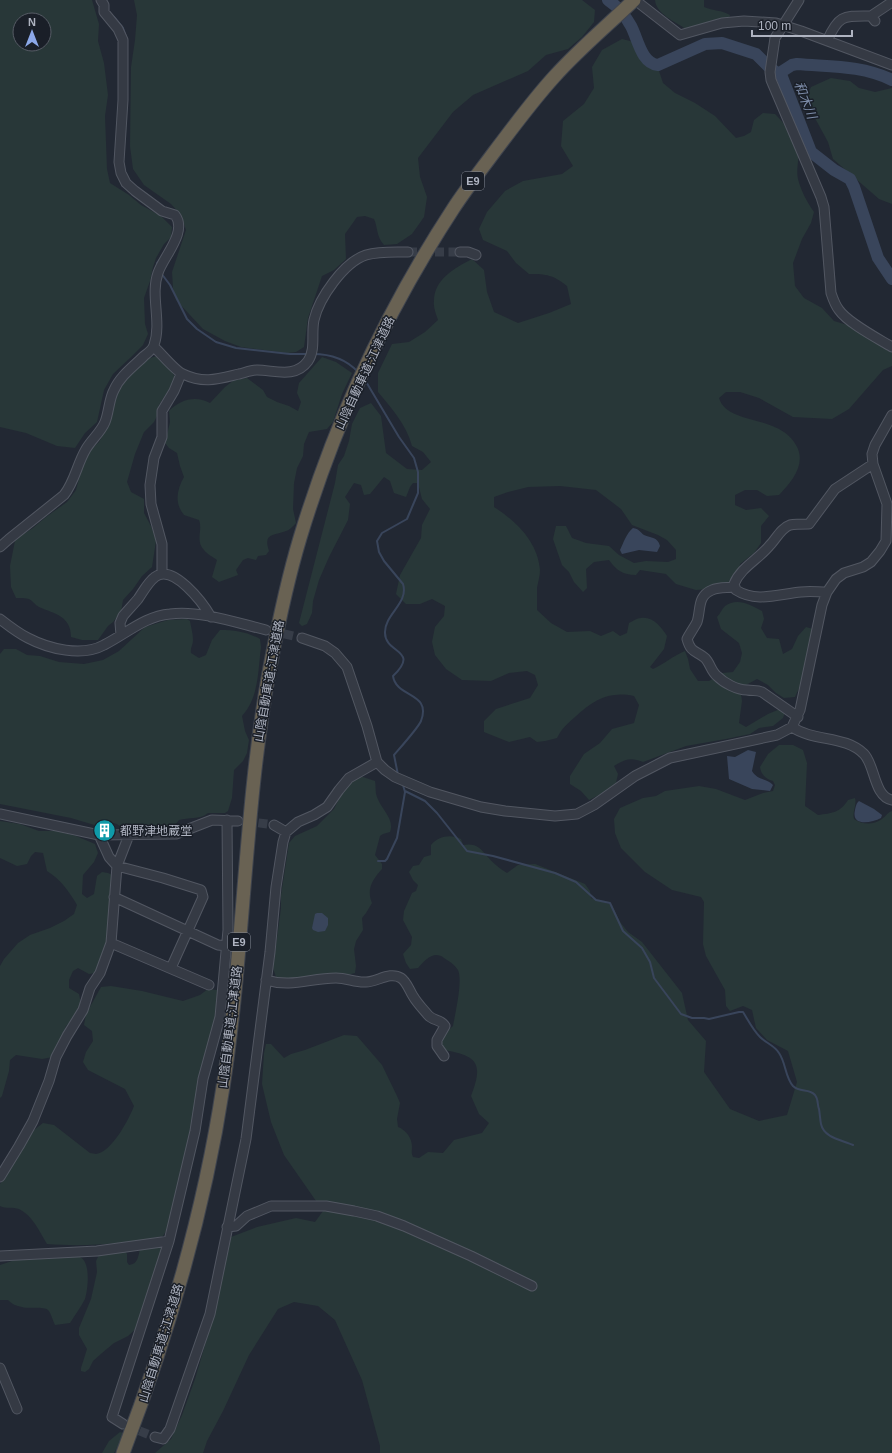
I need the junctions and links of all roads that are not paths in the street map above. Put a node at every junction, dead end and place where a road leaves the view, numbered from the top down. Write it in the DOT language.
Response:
graph roads {
  1 [pos="634,0"];
  2 [pos="799,0"];
  3 [pos="892,2"];
  4 [pos="103,6"];
  5 [pos="783,26"];
  6 [pos="827,41"];
  7 [pos="892,65"];
  8 [pos="408,252"];
  9 [pos="460,252"];
  10 [pos="476,254"];
  11 [pos="154,347"];
  12 [pos="892,347"];
  13 [pos="181,374"];
  14 [pos="892,415"];
  15 [pos="873,464"];
  16 [pos="0,547"];
  17 [pos="162,574"];
  18 [pos="734,587"];
  19 [pos="827,592"];
  20 [pos="210,617"];
  21 [pos="0,619"];
  22 [pos="266,630"];
  23 [pos="121,635"];
  24 [pos="302,638"];
  25 [pos="798,717"];
  26 [pos="792,727"];
  27 [pos="377,762"];
  28 [pos="892,800"];
  29 [pos="0,814"];
  30 [pos="227,820"];
  31 [pos="238,820"];
  32 [pos="274,825"];
  33 [pos="286,832"];
  34 [pos="99,835"];
  35 [pos="130,835"];
  36 [pos="117,866"];
  37 [pos="114,897"];
  38 [pos="188,931"];
  39 [pos="111,943"];
  40 [pos="228,946"];
  41 [pos="171,968"];
  42 [pos="266,980"];
  43 [pos="209,985"];
  44 [pos="444,1056"];
  45 [pos="0,1177"];
  46 [pos="227,1227"];
  47 [pos="169,1241"];
  48 [pos="0,1256"];
  49 [pos="532,1286"];
  50 [pos="0,1368"];
  51 [pos="17,1409"];
  52 [pos="123,1424"];
  53 [pos="155,1437"];
  54 [pos="124,1453"];
  1 -- 5 [label="street"];
  1 -- 54 [label="highway, 山陰自動車道;江津道路 / E9"];
  2 -- 5 [label="street"];
  3 -- 6 [label="street"];
  4 -- 11 [label="street"];
  5 -- 6 [label="street"];
  5 -- 12 [label="street"];
  6 -- 7 [label="street"];
  8 -- 13 [label="street"];
  9 -- 10 [label="street"];
  11 -- 13 [label="street"];
  11 -- 16 [label="street"];
  13 -- 17 [label="street"];
  14 -- 15 [label="street"];
  15 -- 18 [label="street"];
  15 -- 19 [label="street"];
  17 -- 20 [label="street"];
  17 -- 23 [label="street"];
  18 -- 19 [label="street"];
  18 -- 25 [label="street"];
  19 -- 25 [label="street"];
  20 -- 22 [label="street"];
  20 -- 23 [label="street"];
  21 -- 23 [label="street"];
  24 -- 27 [label="street"];
  25 -- 26 [label="street"];
  26 -- 27 [label="street"];
  26 -- 28 [label="street"];
  27 -- 33 [label="street"];
  29 -- 34 [label="street"];
  30 -- 31 [label="street"];
  30 -- 35 [label="street"];
  30 -- 40 [label="street"];
  32 -- 33 [label="street"];
  33 -- 42 [label="street"];
  34 -- 35 [label="street"];
  34 -- 36 [label="street"];
  35 -- 36 [label="street"];
  36 -- 37 [label="street"];
  36 -- 38 [label="street"];
  37 -- 38 [label="street"];
  37 -- 39 [label="street"];
  38 -- 40 [label="street"];
  38 -- 41 [label="street"];
  39 -- 41 [label="street"];
  39 -- 45 [label="street"];
  40 -- 47 [label="street"];
  41 -- 43 [label="street"];
  42 -- 44 [label="street"];
  42 -- 46 [label="street"];
  46 -- 49 [label="street"];
  46 -- 53 [label="street"];
  47 -- 48 [label="street"];
  47 -- 52 [label="street"];
  50 -- 51 [label="street"];
}
